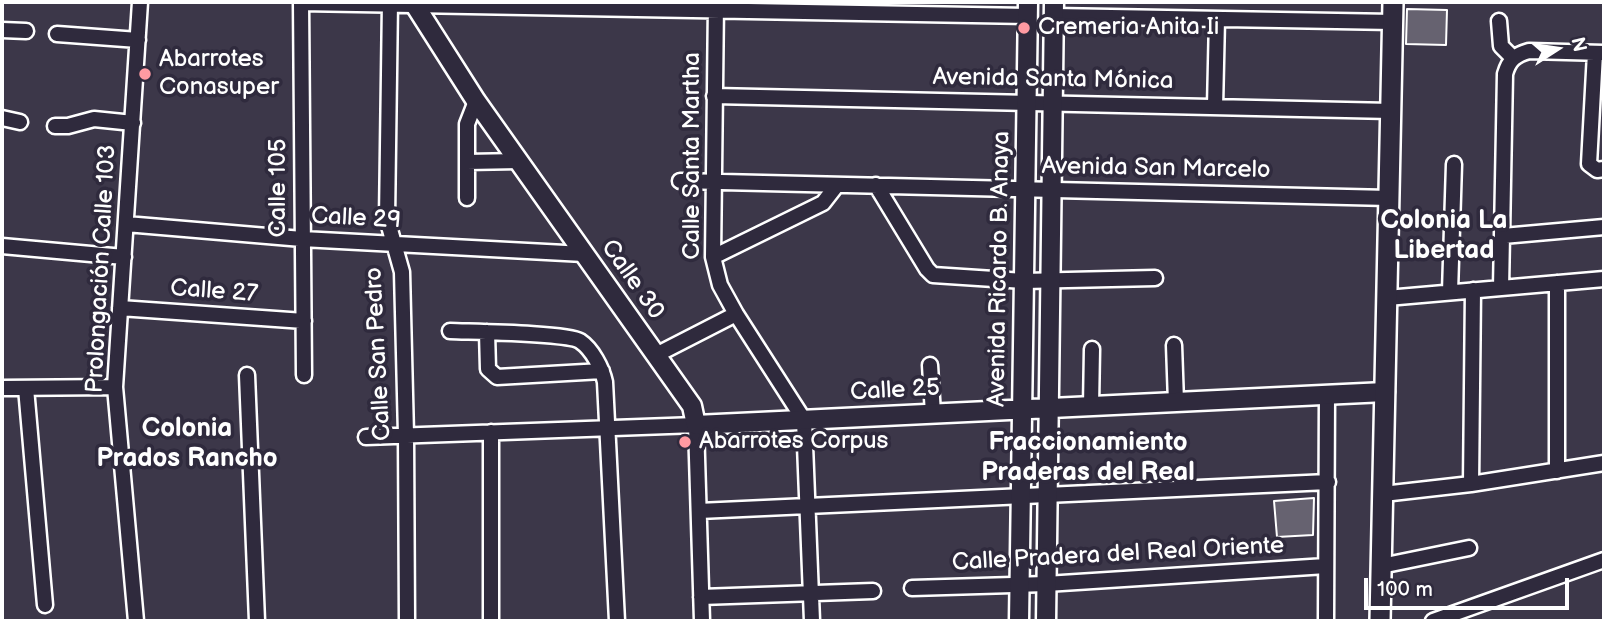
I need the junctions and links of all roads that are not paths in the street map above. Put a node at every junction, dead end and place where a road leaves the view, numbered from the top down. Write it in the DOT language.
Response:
graph roads {
  1 [pos="140,2"];
  2 [pos="1393,2"];
  3 [pos="301,3"];
  4 [pos="390,3"];
  5 [pos="414,4"];
  6 [pos="473,4"];
  7 [pos="716,6"];
  8 [pos="1028,9"];
  9 [pos="1054,9"];
  10 [pos="1217,19"];
  11 [pos="1499,21"];
  12 [pos="1392,22"];
  13 [pos="2,30"];
  14 [pos="26,32"];
  15 [pos="57,34"];
  16 [pos="138,40"];
  17 [pos="1600,53"];
  18 [pos="1513,58"];
  19 [pos="714,96"];
  20 [pos="476,101"];
  21 [pos="1027,101"];
  22 [pos="1052,103"];
  23 [pos="1215,107"];
  24 [pos="1599,107"];
  25 [pos="1391,111"];
  26 [pos="2,118"];
  27 [pos="20,122"];
  28 [pos="133,123"];
  29 [pos="55,126"];
  30 [pos="519,161"];
  31 [pos="467,162"];
  32 [pos="1454,164"];
  33 [pos="1604,169"];
  34 [pos="680,181"];
  35 [pos="712,181"];
  36 [pos="837,185"];
  37 [pos="876,186"];
  38 [pos="1026,188"];
  39 [pos="1051,189"];
  40 [pos="467,198"];
  41 [pos="1389,198"];
  42 [pos="126,224"];
  43 [pos="1604,227"];
  44 [pos="1503,236"];
  45 [pos="302,239"];
  46 [pos="393,243"];
  47 [pos="2,246"];
  48 [pos="584,254"];
  49 [pos="124,257"];
  50 [pos="713,257"];
  51 [pos="1155,278"];
  52 [pos="1604,279"];
  53 [pos="1024,281"];
  54 [pos="1050,281"];
  55 [pos="1557,283"];
  56 [pos="1501,288"];
  57 [pos="1473,290"];
  58 [pos="1450,292"];
  59 [pos="1387,298"];
  60 [pos="120,308"];
  61 [pos="736,314"];
  62 [pos="304,321"];
  63 [pos="450,331"];
  64 [pos="487,332"];
  65 [pos="1174,345"];
  66 [pos="1091,349"];
  67 [pos="656,355"];
  68 [pos="930,365"];
  69 [pos="602,371"];
  70 [pos="247,375"];
  71 [pos="304,375"];
  72 [pos="115,387"];
  73 [pos="2,388"];
  74 [pos="26,388"];
  75 [pos="1385,393"];
  76 [pos="1327,395"];
  77 [pos="1176,402"];
  78 [pos="1091,406"];
  79 [pos="1048,408"];
  80 [pos="1022,410"];
  81 [pos="933,414"];
  82 [pos="804,420"];
  83 [pos="696,425"];
  84 [pos="606,428"];
  85 [pos="491,432"];
  86 [pos="406,435"];
  87 [pos="366,437"];
  88 [pos="1604,463"];
  89 [pos="1557,471"];
  90 [pos="1328,482"];
  91 [pos="1471,484"];
  92 [pos="1383,494"];
  93 [pos="1047,495"];
  94 [pos="1021,496"];
  95 [pos="808,507"];
  96 [pos="699,511"];
  97 [pos="1469,548"];
  98 [pos="1603,563"];
  99 [pos="1326,566"];
  100 [pos="1381,566"];
  101 [pos="1046,584"];
  102 [pos="1020,585"];
  103 [pos="912,588"];
  104 [pos="873,591"];
  105 [pos="811,595"];
  106 [pos="701,597"];
  107 [pos="45,605"];
  108 [pos="136,621"];
  109 [pos="257,621"];
  110 [pos="407,621"];
  111 [pos="491,621"];
  112 [pos="617,621"];
  113 [pos="702,621"];
  114 [pos="812,621"];
  115 [pos="1019,621"];
  116 [pos="1046,621"];
  117 [pos="1326,621"];
  118 [pos="1380,621"];
  119 [pos="1433,621"];
  1 -- 16 [label="street, Prolongación Calle 103"];
  2 -- 12 [label="main road"];
  3 -- 4 [label="street"];
  3 -- 45 [label="street, Calle 105"];
  4 -- 5 [label="street"];
  4 -- 46 [label="street, Calle San Pedro"];
  5 -- 6 [label="street"];
  5 -- 20 [label="street, Calle 30"];
  6 -- 7 [label="street"];
  7 -- 8 [label="street"];
  7 -- 19 [label="street, Calle Santa Martha"];
  8 -- 21 [label="street, Avenida Ricardo B. Anaya"];
  9 -- 10 [label="street"];
  9 -- 22 [label="street, Avenida Ricardo B. Anaya"];
  10 -- 12 [label="street"];
  10 -- 23 [label="street"];
  11 -- 18 [label="street"];
  12 -- 25 [label="main road"];
  13 -- 14 [label="street"];
  15 -- 16 [label="street"];
  16 -- 28 [label="street, Prolongación Calle 103"];
  17 -- 18 [label="street"];
  17 -- 24 [label="street"];
  18 -- 44 [label="street"];
  19 -- 21 [label="street, Avenida Santa Mónica"];
  19 -- 35 [label="street, Calle Santa Martha"];
  20 -- 30 [label="street, Calle 30"];
  20 -- 31 [label="street"];
  21 -- 22 [label="street, Avenida Santa Mónica"];
  21 -- 38 [label="street, Avenida Ricardo B. Anaya"];
  22 -- 23 [label="street, Avenida Santa Mónica"];
  22 -- 39 [label="street, Avenida Ricardo B. Anaya"];
  23 -- 25 [label="street, Avenida Santa Mónica"];
  24 -- 33 [label="street"];
  25 -- 41 [label="main road"];
  26 -- 27 [label="street"];
  28 -- 29 [label="street"];
  28 -- 42 [label="street, Prolongación Calle 103"];
  30 -- 31 [label="street"];
  30 -- 48 [label="street, Calle 30"];
  31 -- 40 [label="street"];
  32 -- 58 [label="street"];
  34 -- 35 [label="street, Avenida San Marcelo"];
  35 -- 36 [label="street, Avenida San Marcelo"];
  35 -- 50 [label="street, Calle Santa Martha"];
  36 -- 37 [label="street, Avenida San Marcelo"];
  36 -- 50 [label="street"];
  37 -- 38 [label="street, Avenida San Marcelo"];
  37 -- 53 [label="street"];
  38 -- 39 [label="street, Avenida San Marcelo"];
  38 -- 53 [label="street, Avenida Ricardo B. Anaya"];
  39 -- 41 [label="street, Avenida San Marcelo"];
  39 -- 54 [label="street, Avenida Ricardo B. Anaya"];
  41 -- 59 [label="main road"];
  42 -- 45 [label="street, Calle 29"];
  42 -- 49 [label="street, Prolongación Calle 103"];
  43 -- 44 [label="street"];
  44 -- 56 [label="street"];
  45 -- 46 [label="street, Calle 29"];
  45 -- 62 [label="street, Calle 105"];
  46 -- 48 [label="street, Calle 29"];
  46 -- 86 [label="street, Calle San Pedro"];
  47 -- 49 [label="street"];
  48 -- 67 [label="street, Calle 30"];
  49 -- 60 [label="street, Prolongación Calle 103"];
  50 -- 61 [label="street, Calle Santa Martha"];
  51 -- 54 [label="street"];
  52 -- 55 [label="street"];
  53 -- 54 [label="street"];
  53 -- 80 [label="street, Avenida Ricardo B. Anaya"];
  54 -- 79 [label="street, Avenida Ricardo B. Anaya"];
  55 -- 56 [label="street"];
  55 -- 89 [label="street"];
  56 -- 57 [label="street"];
  57 -- 58 [label="street"];
  57 -- 91 [label="street"];
  58 -- 59 [label="street"];
  59 -- 75 [label="main road"];
  60 -- 62 [label="street, Calle 27"];
  60 -- 72 [label="street, Prolongación Calle 103"];
  61 -- 67 [label="street"];
  61 -- 82 [label="street, Calle Santa Martha"];
  62 -- 71 [label="street, Calle 105"];
  63 -- 64 [label="street"];
  64 -- 69 [label="street"];
  64 -- 69 [label="street"];
  65 -- 77 [label="street"];
  66 -- 78 [label="street"];
  67 -- 83 [label="street, Calle 30"];
  68 -- 81 [label="street"];
  69 -- 84 [label="street"];
  70 -- 109 [label="street"];
  72 -- 74 [label="street"];
  72 -- 108 [label="street, Prolongación Calle 103"];
  73 -- 74 [label="street"];
  74 -- 107 [label="street"];
  75 -- 76 [label="street, Calle 25"];
  75 -- 92 [label="main road"];
  76 -- 77 [label="street, Calle 25"];
  76 -- 90 [label="street"];
  77 -- 78 [label="street, Calle 25"];
  78 -- 79 [label="street, Calle 25"];
  79 -- 80 [label="street, Calle 25"];
  79 -- 93 [label="street, Avenida Ricardo B. Anaya"];
  80 -- 81 [label="street, Calle 25"];
  80 -- 94 [label="street, Avenida Ricardo B. Anaya"];
  81 -- 82 [label="street, Calle 25"];
  82 -- 83 [label="street, Calle 25"];
  82 -- 95 [label="street"];
  83 -- 84 [label="street, Calle 25"];
  83 -- 96 [label="street, Calle 30"];
  84 -- 85 [label="street, Calle 25"];
  84 -- 112 [label="street"];
  85 -- 86 [label="street, Calle 25"];
  85 -- 111 [label="street"];
  86 -- 87 [label="street, Calle 25"];
  86 -- 110 [label="street, Calle San Pedro"];
  88 -- 89 [label="street"];
  89 -- 91 [label="street"];
  90 -- 93 [label="street"];
  90 -- 99 [label="street"];
  91 -- 92 [label="street"];
  92 -- 100 [label="main road"];
  93 -- 94 [label="street"];
  93 -- 101 [label="street, Avenida Ricardo B. Anaya"];
  94 -- 95 [label="street"];
  94 -- 102 [label="street, Avenida Ricardo B. Anaya"];
  95 -- 96 [label="street"];
  95 -- 105 [label="street"];
  96 -- 106 [label="street, Calle 30"];
  97 -- 100 [label="street"];
  98 -- 119 [label="street"];
  99 -- 101 [label="street, Calle Pradera del Real Oriente"];
  99 -- 117 [label="street"];
  100 -- 118 [label="main road"];
  101 -- 102 [label="street, Calle Pradera del Real Oriente"];
  101 -- 116 [label="street, Avenida Ricardo B. Anaya"];
  102 -- 103 [label="street, Calle Pradera del Real Oriente"];
  102 -- 115 [label="street, Avenida Ricardo B. Anaya"];
  104 -- 105 [label="street"];
  105 -- 106 [label="street"];
  105 -- 114 [label="street"];
  106 -- 113 [label="street, Calle 30"];
}
